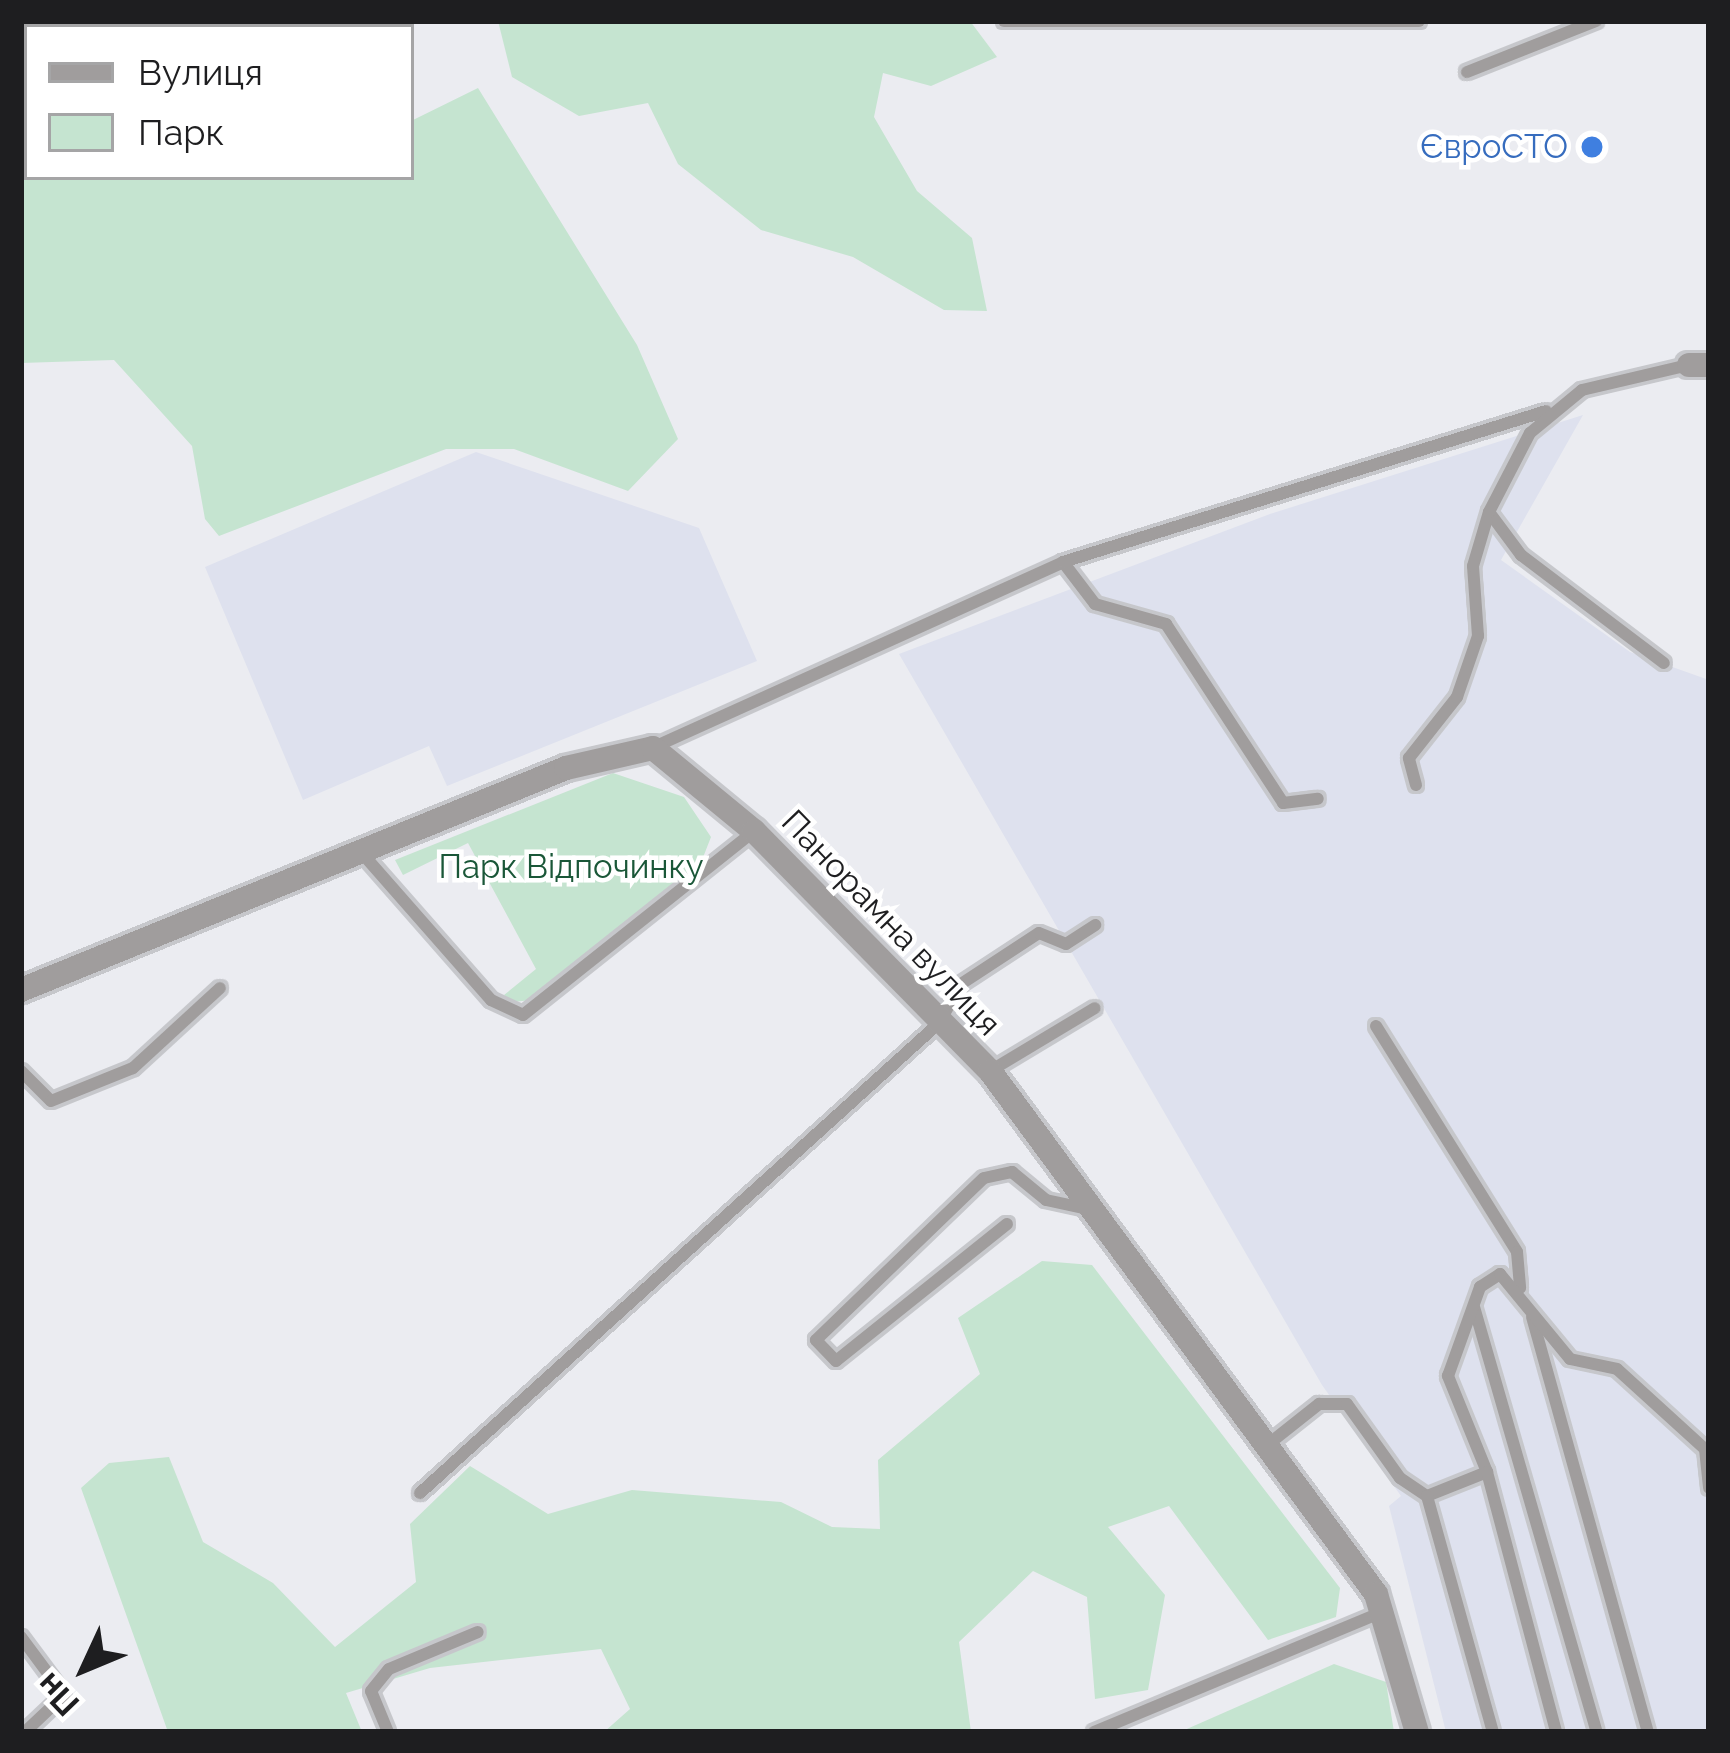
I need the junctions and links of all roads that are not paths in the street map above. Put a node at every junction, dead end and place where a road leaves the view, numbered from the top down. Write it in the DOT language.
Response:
graph roads {
  1 [pos="1004,21"];
  2 [pos="1419,21"];
  3 [pos="1596,21"];
  4 [pos="1467,72"];
  5 [pos="1699,365"];
  6 [pos="1546,411"];
  7 [pos="1489,512"];
  8 [pos="1063,562"];
  9 [pos="1664,663"];
  10 [pos="653,748"];
  11 [pos="1415,785"];
  12 [pos="1318,799"];
  13 [pos="754,830"];
  14 [pos="360,851"];
  15 [pos="1094,925"];
  16 [pos="220,988"];
  17 [pos="21,990"];
  18 [pos="1094,1008"];
  19 [pos="939,1023"];
  20 [pos="1376,1026"];
  21 [pos="21,1071"];
  22 [pos="990,1071"];
  23 [pos="1087,1208"];
  24 [pos="1007,1224"];
  25 [pos="1522,1289"];
  26 [pos="1474,1307"];
  27 [pos="1265,1447"];
  28 [pos="1487,1472"];
  29 [pos="1709,1488"];
  30 [pos="420,1493"];
  31 [pos="1427,1496"];
  32 [pos="1385,1610"];
  33 [pos="478,1632"];
  34 [pos="21,1637"];
  35 [pos="25,1732"];
  36 [pos="388,1732"];
  37 [pos="1094,1732"];
  38 [pos="1417,1732"];
  39 [pos="1493,1732"];
  40 [pos="1556,1732"];
  41 [pos="1598,1732"];
  42 [pos="1648,1732"];
  1 -- 2 [label="lane"];
  3 -- 4 [label="lane"];
  5 -- 6 [label="lane"];
  6 -- 7 [label="lane"];
  6 -- 8 [label="lane"];
  7 -- 9 [label="lane"];
  7 -- 11 [label="lane"];
  8 -- 10 [label="lane"];
  8 -- 12 [label="lane"];
  10 -- 13 [label="street, Панорамна вулиця"];
  10 -- 14 [label="street"];
  13 -- 14 [label="lane"];
  13 -- 19 [label="street, Панорамна вулиця"];
  14 -- 17 [label="street"];
  15 -- 19 [label="lane"];
  16 -- 21 [label="lane"];
  18 -- 22 [label="lane"];
  19 -- 22 [label="street, Панорамна вулиця"];
  19 -- 30 [label="lane"];
  20 -- 25 [label="lane"];
  22 -- 23 [label="street, Панорамна вулиця"];
  23 -- 24 [label="lane"];
  23 -- 27 [label="street, Панорамна вулиця"];
  25 -- 26 [label="lane"];
  25 -- 29 [label="lane"];
  25 -- 42 [label="lane"];
  26 -- 28 [label="lane"];
  26 -- 41 [label="lane"];
  27 -- 31 [label="lane"];
  27 -- 32 [label="street, Панорамна вулиця"];
  28 -- 31 [label="lane"];
  28 -- 40 [label="lane"];
  31 -- 39 [label="lane"];
  32 -- 37 [label="lane"];
  32 -- 38 [label="street, Панорамна вулиця"];
  33 -- 36 [label="lane"];
  34 -- 35 [label="lane"];
}
